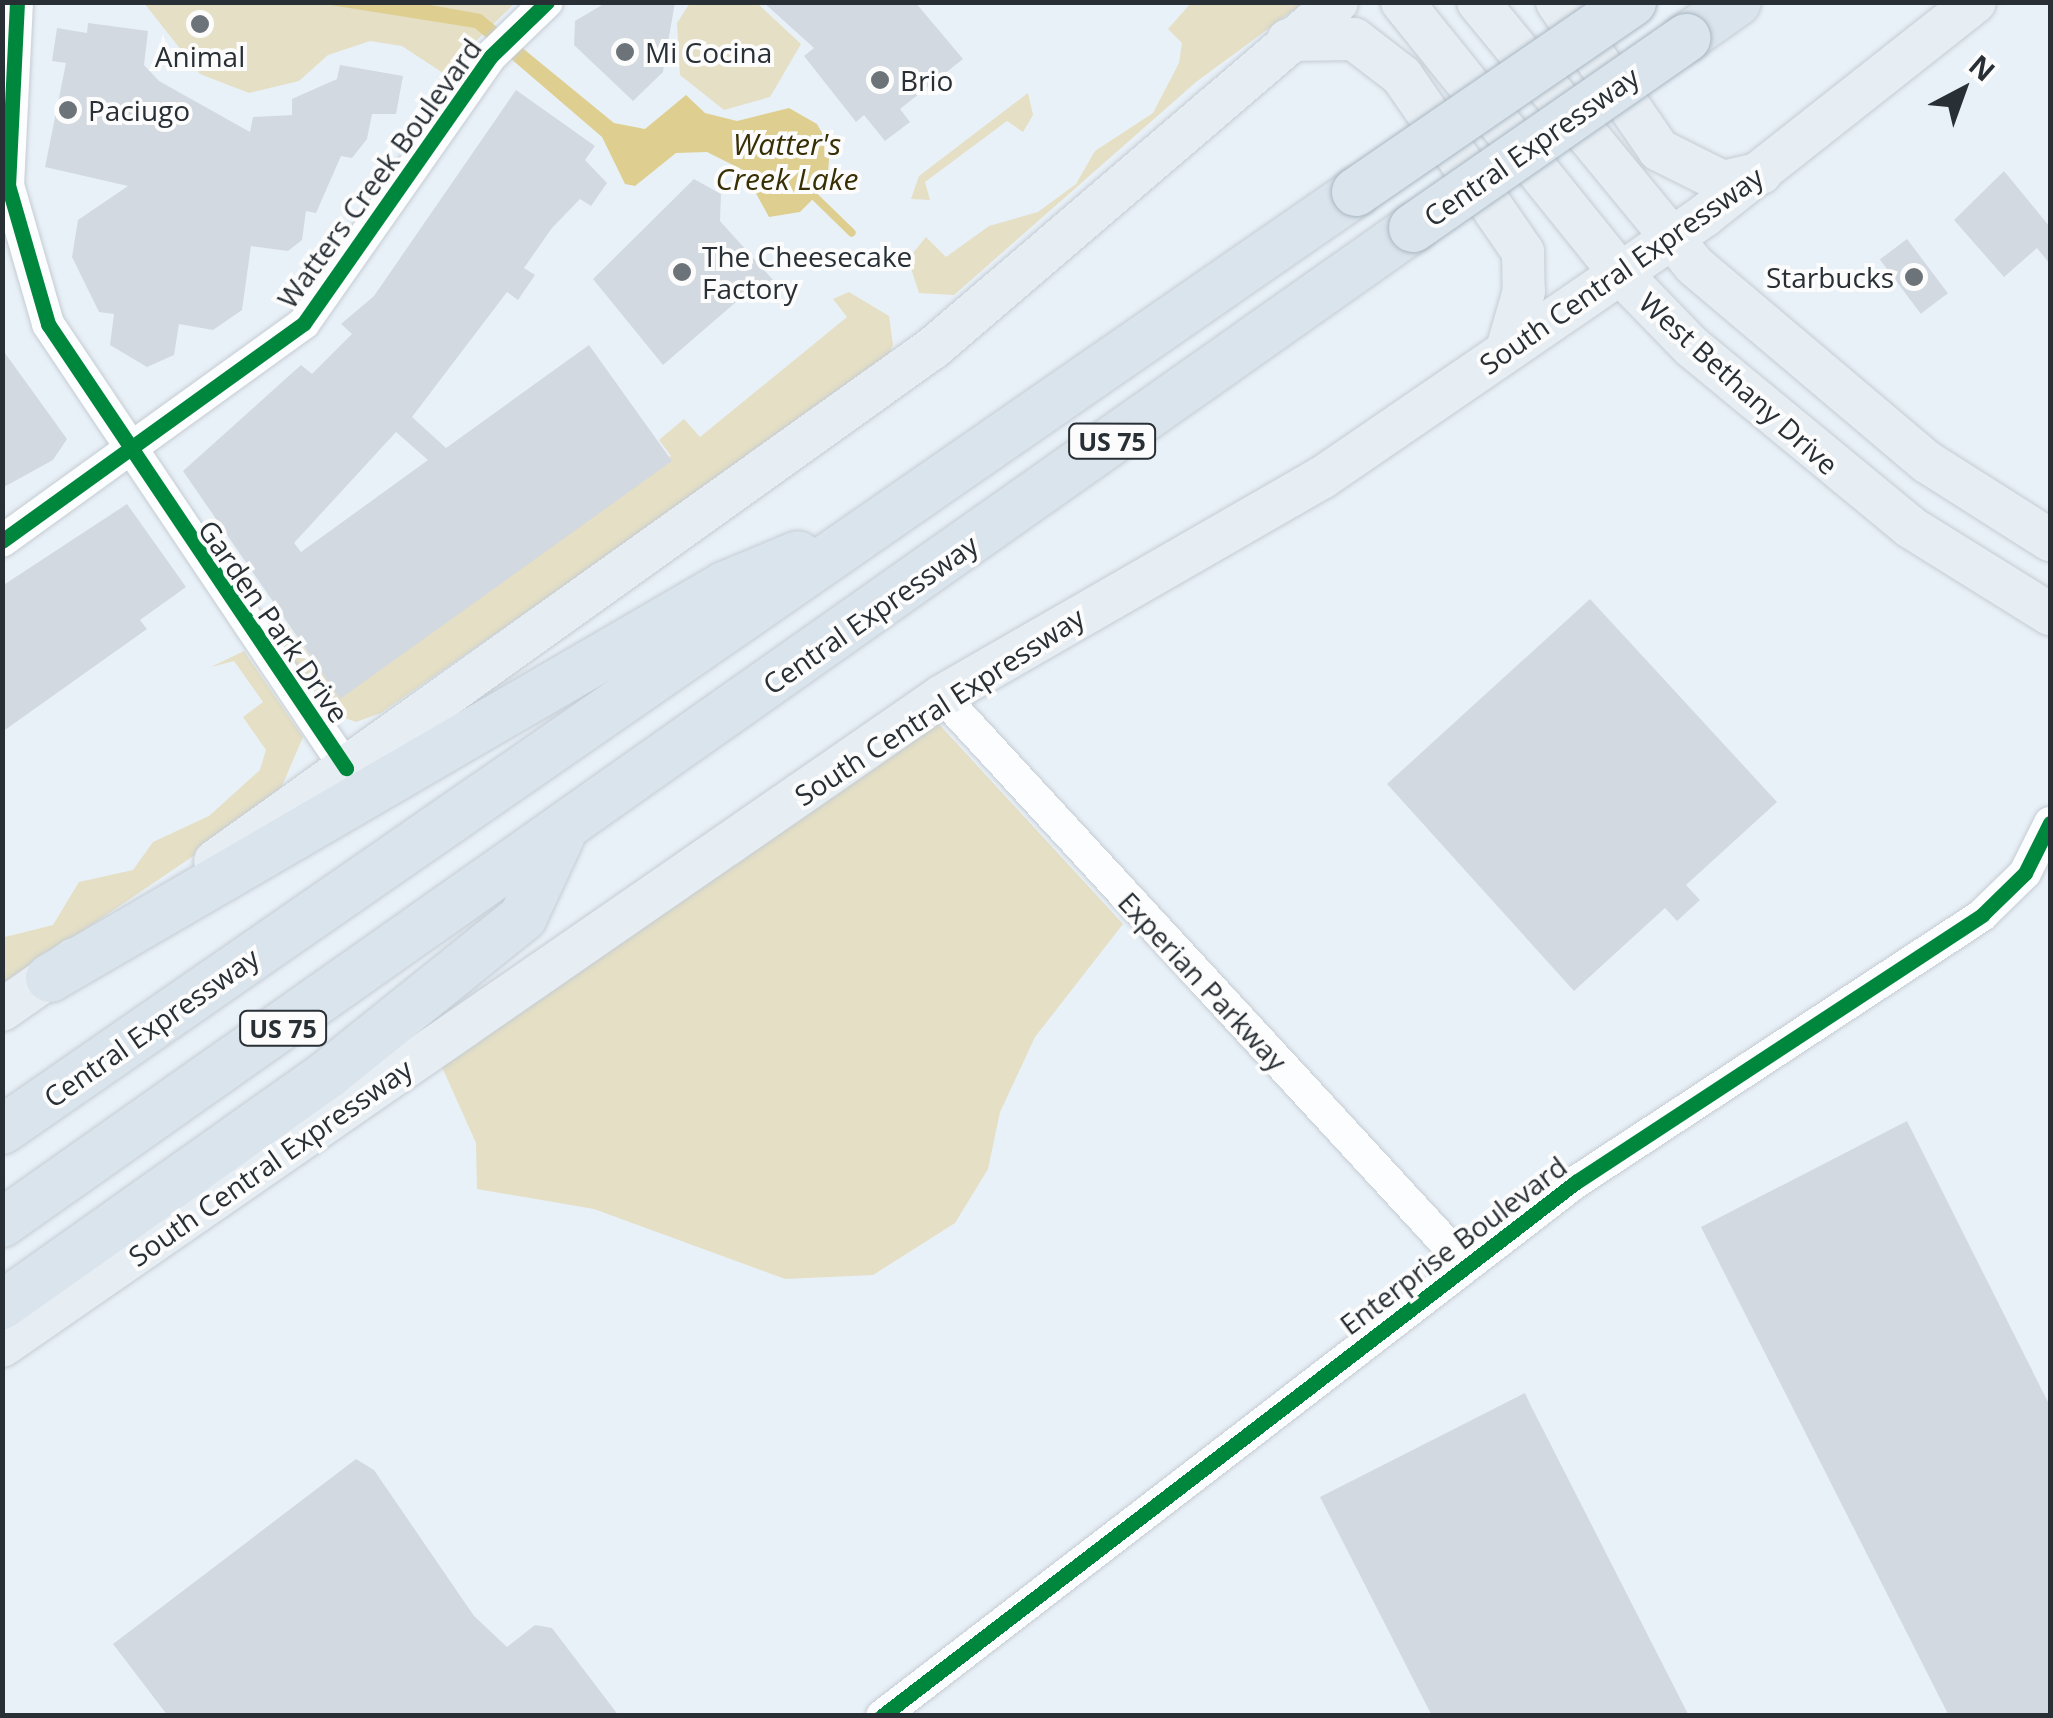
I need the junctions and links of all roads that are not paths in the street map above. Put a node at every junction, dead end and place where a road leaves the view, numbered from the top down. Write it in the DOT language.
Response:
graph roads {
  1 [pos="17,2"];
  2 [pos="1337,2"];
  3 [pos="1402,2"];
  4 [pos="1478,2"];
  5 [pos="1557,2"];
  6 [pos="1632,2"];
  7 [pos="1737,2"];
  8 [pos="1975,2"];
  9 [pos="538,11"];
  10 [pos="1288,40"];
  11 [pos="1761,173"];
  12 [pos="1669,238"];
  13 [pos="1619,272"];
  14 [pos="1550,319"];
  15 [pos="1692,347"];
  16 [pos="1507,350"];
  17 [pos="128,453"];
  18 [pos="889,516"];
  19 [pos="2050,540"];
  20 [pos="2,541"];
  21 [pos="2050,614"];
  22 [pos="942,696"];
  23 [pos="346,768"];
  24 [pos="2050,823"];
  25 [pos="563,832"];
  26 [pos="50,978"];
  27 [pos="2,1010"];
  28 [pos="2,1130"];
  29 [pos="2,1223"];
  30 [pos="1464,1264"];
  31 [pos="2,1305"];
  32 [pos="2,1346"];
  33 [pos="882,1716"];
  1 -- 17 [label="street, Garden Park Drive"];
  2 -- 10 [label="main road"];
  3 -- 13 [label="main road, West Bethany Drive"];
  4 -- 12 [label="main road, West Bethany Drive"];
  5 -- 11 [label="main road"];
  6 -- 18 [label="highway, Central Expressway / US 75, bridge"];
  7 -- 25 [label="highway, Central Expressway / US 75, bridge"];
  8 -- 11 [label="main road, South Central Expressway"];
  9 -- 17 [label="street, Watters Creek Boulevard"];
  10 -- 16 [label="main road"];
  10 -- 23 [label="main road"];
  11 -- 12 [label="main road, South Central Expressway"];
  12 -- 13 [label="main road, South Central Expressway"];
  12 -- 19 [label="main road, West Bethany Drive"];
  13 -- 14 [label="main road, South Central Expressway"];
  13 -- 15 [label="main road, West Bethany Drive"];
  14 -- 15 [label="main road"];
  14 -- 16 [label="main road, South Central Expressway"];
  15 -- 21 [label="main road, West Bethany Drive"];
  16 -- 22 [label="main road, South Central Expressway"];
  17 -- 20 [label="street, Watters Creek Boulevard"];
  17 -- 23 [label="street, Garden Park Drive"];
  18 -- 26 [label="highway"];
  18 -- 28 [label="highway, Central Expressway / US 75"];
  22 -- 30 [label="street, Experian Parkway"];
  22 -- 32 [label="main road, South Central Expressway"];
  23 -- 26 [label="main road"];
  24 -- 30 [label="street, Enterprise Boulevard"];
  25 -- 29 [label="highway, Central Expressway / US 75"];
  25 -- 31 [label="highway"];
  26 -- 27 [label="main road"];
  30 -- 33 [label="street, Enterprise Boulevard"];
}
